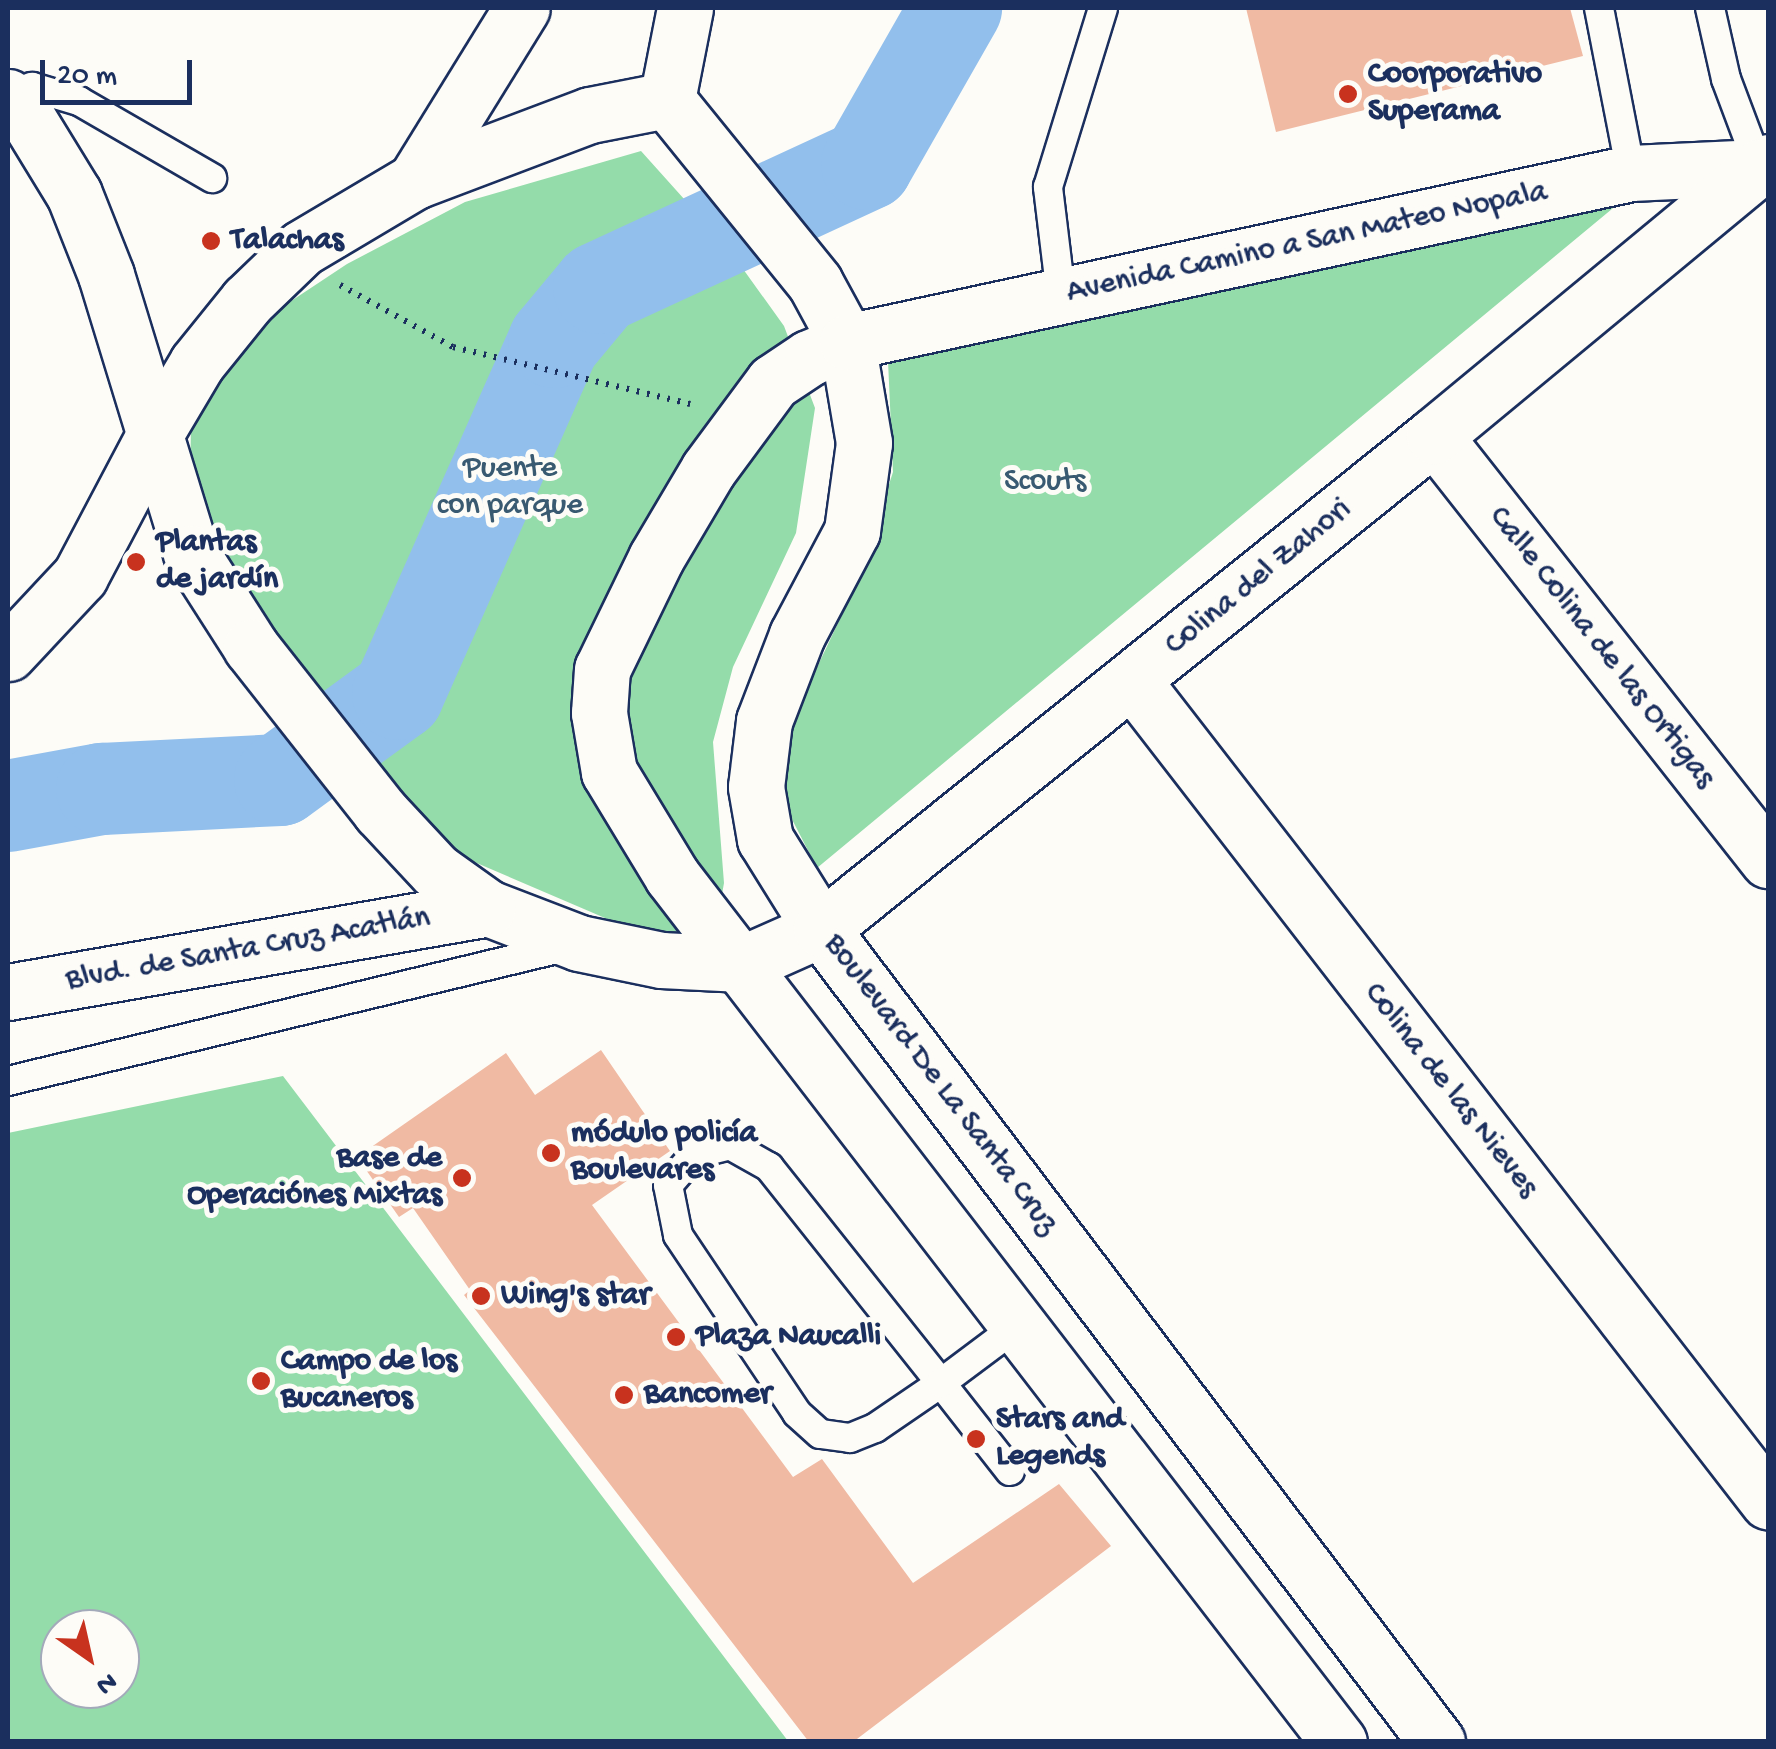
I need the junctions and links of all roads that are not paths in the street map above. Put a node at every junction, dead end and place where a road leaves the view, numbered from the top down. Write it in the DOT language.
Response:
graph roads {
  1 [pos="522,8"];
  2 [pos="685,8"];
  3 [pos="1103,8"];
  4 [pos="1599,8"];
  5 [pos="1710,8"];
  6 [pos="8,96"];
  7 [pos="667,100"];
  8 [pos="1765,170"];
  9 [pos="1632,173"];
  10 [pos="212,178"];
  11 [pos="415,181"];
  12 [pos="1060,296"];
  13 [pos="847,342"];
  14 [pos="155,434"];
  15 [pos="1434,436"];
  16 [pos="8,653"];
  17 [pos="1132,680"];
  18 [pos="1768,860"];
  19 [pos="488,908"];
  20 [pos="821,928"];
  21 [pos="579,943"];
  22 [pos="742,964"];
  23 [pos="8,992"];
  24 [pos="8,1081"];
  25 [pos="1020,1324"];
  26 [pos="941,1383"];
  27 [pos="1010,1471"];
  28 [pos="1768,1502"];
  29 [pos="1339,1742"];
  30 [pos="1437,1742"];
  1 -- 11 [label="main road"];
  2 -- 7 [label="main road"];
  3 -- 12 [label="lane"];
  4 -- 9 [label="lane"];
  5 -- 8 [label="lane"];
  6 -- 10 [label="lane"];
  6 -- 14 [label="main road"];
  7 -- 11 [label="main road"];
  7 -- 13 [label="main road, Boulevard De La Santa Cruz"];
  8 -- 9 [label="main road, Avenida Camino a San Mateo Nopala"];
  8 -- 15 [label="main road, Colina del Zahori"];
  9 -- 12 [label="main road, Avenida Camino a San Mateo Nopala"];
  11 -- 14 [label="main road"];
  12 -- 13 [label="main road, Avenida Camino a San Mateo Nopala"];
  13 -- 20 [label="main road, Boulevard De La Santa Cruz"];
  13 -- 22 [label="main road"];
  14 -- 16 [label="main road"];
  14 -- 19 [label="main road"];
  15 -- 17 [label="main road, Colina del Zahori"];
  15 -- 18 [label="main road, Calle Colina de las Ortigas"];
  17 -- 20 [label="main road, Colina del Zahori"];
  17 -- 28 [label="main road, Colina de las Nieves"];
  19 -- 21 [label="main road"];
  19 -- 23 [label="main road, Blvd. de Santa Cruz Acatlán"];
  20 -- 22 [label="main road, Colina del Zahori"];
  20 -- 30 [label="main road, Boulevard De La Santa Cruz"];
  21 -- 22 [label="main road"];
  21 -- 24 [label="lane"];
  22 -- 25 [label="main road"];
  25 -- 26 [label="lane"];
  25 -- 29 [label="main road"];
  26 -- 26 [label="lane"];
  26 -- 27 [label="lane"];
}
